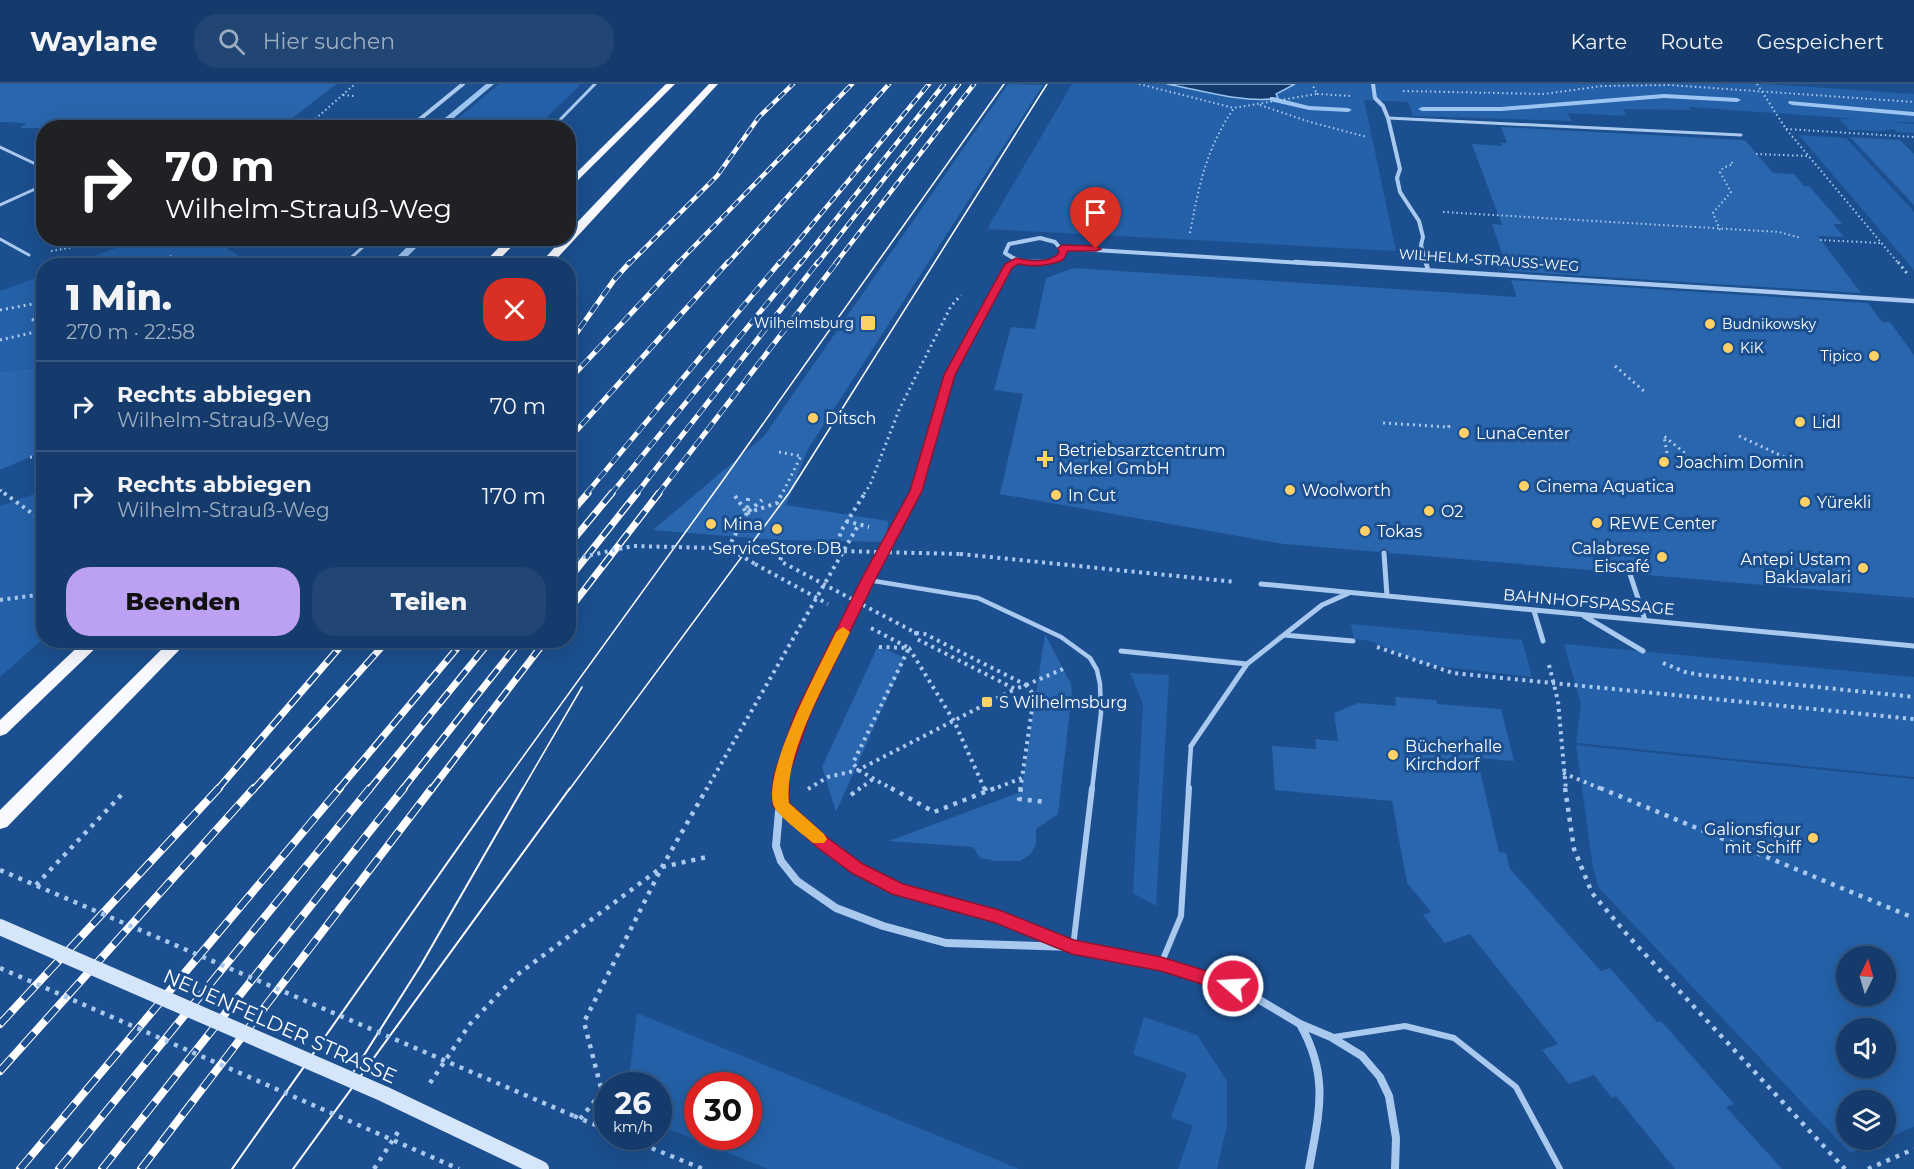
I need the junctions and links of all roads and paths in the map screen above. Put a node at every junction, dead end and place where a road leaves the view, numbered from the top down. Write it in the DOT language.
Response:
graph roads {
  1 [pos="356,84"];
  2 [pos="463,84"];
  3 [pos="594,84"];
  4 [pos="671,84"];
  5 [pos="714,84"];
  6 [pos="1139,84"];
  7 [pos="1312,84"];
  8 [pos="1373,84"];
  9 [pos="1757,84"];
  10 [pos="1374,90"];
  11 [pos="1760,91"];
  12 [pos="1317,93"];
  13 [pos="343,95"];
  14 [pos="354,96"];
  15 [pos="1376,98"];
  16 [pos="1914,102"];
  17 [pos="1257,104"];
  18 [pos="1234,108"];
  19 [pos="1388,118"];
  20 [pos="315,119"];
  21 [pos="327,119"];
  22 [pos="419,120"];
  23 [pos="560,120"];
  24 [pos="1786,129"];
  25 [pos="1741,135"];
  26 [pos="1907,136"];
  27 [pos="1914,136"];
  28 [pos="1392,139"];
  29 [pos="1914,143"];
  30 [pos="0,147"];
  31 [pos="1728,156"];
  32 [pos="36,164"];
  33 [pos="576,179"];
  34 [pos="36,189"];
  35 [pos="0,205"];
  36 [pos="1412,210"];
  37 [pos="1720,230"];
  38 [pos="576,231"];
  39 [pos="1801,238"];
  40 [pos="0,239"];
  41 [pos="1820,240"];
  42 [pos="1881,243"];
  43 [pos="80,246"];
  44 [pos="364,246"];
  45 [pos="507,246"];
  46 [pos="562,246"];
  47 [pos="1062,248"];
  48 [pos="28,255"];
  49 [pos="1188,255"];
  50 [pos="163,258"];
  51 [pos="180,258"];
  52 [pos="351,258"];
  53 [pos="494,258"];
  54 [pos="551,258"];
  55 [pos="1016,261"];
  56 [pos="1428,270"];
  57 [pos="1914,282"];
  58 [pos="1914,301"];
  59 [pos="36,303"];
  60 [pos="0,310"];
  61 [pos="1789,327"];
  62 [pos="1769,331"];
  63 [pos="36,332"];
  64 [pos="0,340"];
  65 [pos="1615,366"];
  66 [pos="1645,392"];
  67 [pos="1383,423"];
  68 [pos="1448,424"];
  69 [pos="1739,436"];
  70 [pos="779,452"];
  71 [pos="1667,453"];
  72 [pos="1687,455"];
  73 [pos="30,457"];
  74 [pos="36,458"];
  75 [pos="1797,463"];
  76 [pos="0,490"];
  77 [pos="735,496"];
  78 [pos="748,498"];
  79 [pos="762,500"];
  80 [pos="747,513"];
  81 [pos="36,517"];
  82 [pos="846,521"];
  83 [pos="859,524"];
  84 [pos="728,548"];
  85 [pos="783,550"];
  86 [pos="836,551"];
  87 [pos="1384,553"];
  88 [pos="576,558"];
  89 [pos="1630,574"];
  90 [pos="868,580"];
  91 [pos="1261,584"];
  92 [pos="1350,593"];
  93 [pos="36,595"];
  94 [pos="1388,596"];
  95 [pos="816,597"];
  96 [pos="0,600"];
  97 [pos="1534,611"];
  98 [pos="1582,615"];
  99 [pos="850,617"];
  100 [pos="1645,620"];
  101 [pos="1284,635"];
  102 [pos="917,636"];
  103 [pos="1353,641"];
  104 [pos="1543,641"];
  105 [pos="1914,646"];
  106 [pos="879,647"];
  107 [pos="87,648"];
  108 [pos="173,648"];
  109 [pos="909,648"];
  110 [pos="1121,651"];
  111 [pos="1643,651"];
  112 [pos="1247,664"];
  113 [pos="1553,684"];
  114 [pos="1026,685"];
  115 [pos="1015,689"];
  116 [pos="1914,697"];
  117 [pos="1914,719"];
  118 [pos="954,721"];
  119 [pos="0,730"];
  120 [pos="1191,746"];
  121 [pos="858,770"];
  122 [pos="1563,772"];
  123 [pos="1022,778"];
  124 [pos="873,779"];
  125 [pos="986,791"];
  126 [pos="124,792"];
  127 [pos="851,795"];
  128 [pos="1047,802"];
  129 [pos="781,806"];
  130 [pos="0,822"];
  131 [pos="707,857"];
  132 [pos="662,867"];
  133 [pos="0,870"];
  134 [pos="36,885"];
  135 [pos="1914,918"];
  136 [pos="0,927"];
  137 [pos="1072,947"];
  138 [pos="1161,964"];
  139 [pos="0,968"];
  140 [pos="1300,1024"];
  141 [pos="1331,1037"];
  142 [pos="425,1092"];
  143 [pos="577,1118"];
  144 [pos="594,1125"];
  145 [pos="399,1130"];
  146 [pos="1914,1149"];
  147 [pos="656,1150"];
  148 [pos="374,1169"];
  149 [pos="459,1169"];
  150 [pos="541,1169"];
  151 [pos="703,1169"];
  152 [pos="1309,1169"];
  153 [pos="1395,1169"];
  154 [pos="1560,1169"];
  155 [pos="1845,1169"];
  156 [pos="1868,1169"];
  1 -- 13 [label="path"];
  2 -- 22 [label="street"];
  3 -- 23 [label="lane"];
  4 -- 33 [label="highway"];
  5 -- 38 [label="highway"];
  6 -- 18 [label="path"];
  7 -- 12 [label="path"];
  8 -- 10 [label="street"];
  9 -- 11 [label="path"];
  10 -- 11 [label="path"];
  10 -- 15 [label="street"];
  11 -- 16 [label="path"];
  11 -- 24 [label="path"];
  12 -- 15 [label="path"];
  12 -- 17 [label="path"];
  13 -- 14 [label="path"];
  13 -- 20 [label="path"];
  15 -- 19 [label="street"];
  17 -- 18 [label="path"];
  17 -- 28 [label="path"];
  18 -- 49 [label="path"];
  19 -- 25 [label="lane"];
  19 -- 28 [label="street"];
  20 -- 21 [label="path"];
  24 -- 26 [label="path"];
  24 -- 42 [label="path"];
  26 -- 27 [label="path"];
  26 -- 29 [label="path"];
  28 -- 36 [label="street"];
  30 -- 32 [label="lane"];
  31 -- 37 [label="path"];
  34 -- 35 [label="lane"];
  36 -- 37 [label="path"];
  36 -- 56 [label="street"];
  37 -- 39 [label="path"];
  40 -- 48 [label="lane"];
  41 -- 42 [label="path"];
  42 -- 57 [label="path"];
  43 -- 48 [label="path"];
  44 -- 52 [label="lane"];
  45 -- 53 [label="highway"];
  46 -- 54 [label="highway"];
  47 -- 49 [label="street, WILHELM-STRAUSS-WEG"];
  47 -- 55 [label="street"];
  47 -- 55 [label="street, WILHELM-STRAUSS-WEG"];
  49 -- 56 [label="street, WILHELM-STRAUSS-WEG"];
  50 -- 51 [label="path"];
  55 -- 90 [label="street"];
  56 -- 58 [label="street, WILHELM-STRAUSS-WEG"];
  59 -- 60 [label="path"];
  61 -- 62 [label="path"];
  63 -- 64 [label="path"];
  65 -- 66 [label="path"];
  67 -- 68 [label="path"];
  69 -- 75 [label="path"];
  70 -- 80 [label="path"];
  71 -- 72 [label="path"];
  73 -- 74 [label="path"];
  76 -- 81 [label="path"];
  77 -- 80 [label="path"];
  78 -- 80 [label="path, bridge"];
  79 -- 80 [label="path"];
  80 -- 84 [label="path, bridge"];
  82 -- 86 [label="path"];
  83 -- 95 [label="path"];
  84 -- 85 [label="path, bridge"];
  84 -- 88 [label="path, bridge"];
  84 -- 95 [label="path, bridge"];
  85 -- 86 [label="path, bridge"];
  85 -- 102 [label="path, bridge"];
  86 -- 91 [label="path, bridge"];
  87 -- 94 [label="street"];
  89 -- 100 [label="street"];
  90 -- 99 [label="street"];
  90 -- 137 [label="lane"];
  91 -- 92 [label="street, BAHNHOFSPASSAGE"];
  92 -- 94 [label="street, BAHNHOFSPASSAGE"];
  92 -- 101 [label="street"];
  93 -- 96 [label="path"];
  94 -- 97 [label="street, BAHNHOFSPASSAGE"];
  95 -- 132 [label="path"];
  97 -- 98 [label="street, BAHNHOFSPASSAGE"];
  97 -- 104 [label="street"];
  98 -- 100 [label="street, BAHNHOFSPASSAGE"];
  98 -- 111 [label="street"];
  99 -- 109 [label="path"];
  99 -- 129 [label="street"];
  100 -- 105 [label="street, BAHNHOFSPASSAGE"];
  101 -- 103 [label="street"];
  101 -- 112 [label="street"];
  102 -- 114 [label="path"];
  102 -- 115 [label="path"];
  103 -- 113 [label="path"];
  104 -- 113 [label="path"];
  106 -- 109 [label="path"];
  107 -- 119 [label="highway"];
  108 -- 130 [label="highway"];
  109 -- 118 [label="path"];
  109 -- 121 [label="path"];
  110 -- 112 [label="street"];
  111 -- 116 [label="path"];
  112 -- 120 [label="street"];
  113 -- 117 [label="path"];
  113 -- 122 [label="path"];
  114 -- 115 [label="path"];
  114 -- 123 [label="path"];
  115 -- 118 [label="path"];
  118 -- 121 [label="path"];
  118 -- 125 [label="path"];
  120 -- 138 [label="lane"];
  121 -- 124 [label="path"];
  121 -- 129 [label="path"];
  122 -- 135 [label="path"];
  122 -- 155 [label="path"];
  123 -- 125 [label="path"];
  123 -- 128 [label="path"];
  124 -- 125 [label="path"];
  124 -- 127 [label="path"];
  126 -- 134 [label="path"];
  129 -- 137 [label="street"];
  129 -- 137 [label="street"];
  131 -- 132 [label="path"];
  132 -- 142 [label="path"];
  132 -- 143 [label="path"];
  133 -- 134 [label="path, bridge"];
  134 -- 143 [label="path, bridge"];
  136 -- 150 [label="main road, NEUENFELDER STRASSE, bridge"];
  137 -- 138 [label="street"];
  138 -- 140 [label="street"];
  139 -- 149 [label="path, bridge"];
  140 -- 141 [label="street"];
  140 -- 152 [label="street"];
  141 -- 153 [label="street"];
  141 -- 154 [label="lane"];
  143 -- 144 [label="path"];
  145 -- 148 [label="path"];
  146 -- 156 [label="path"];
  147 -- 151 [label="path"];
}
